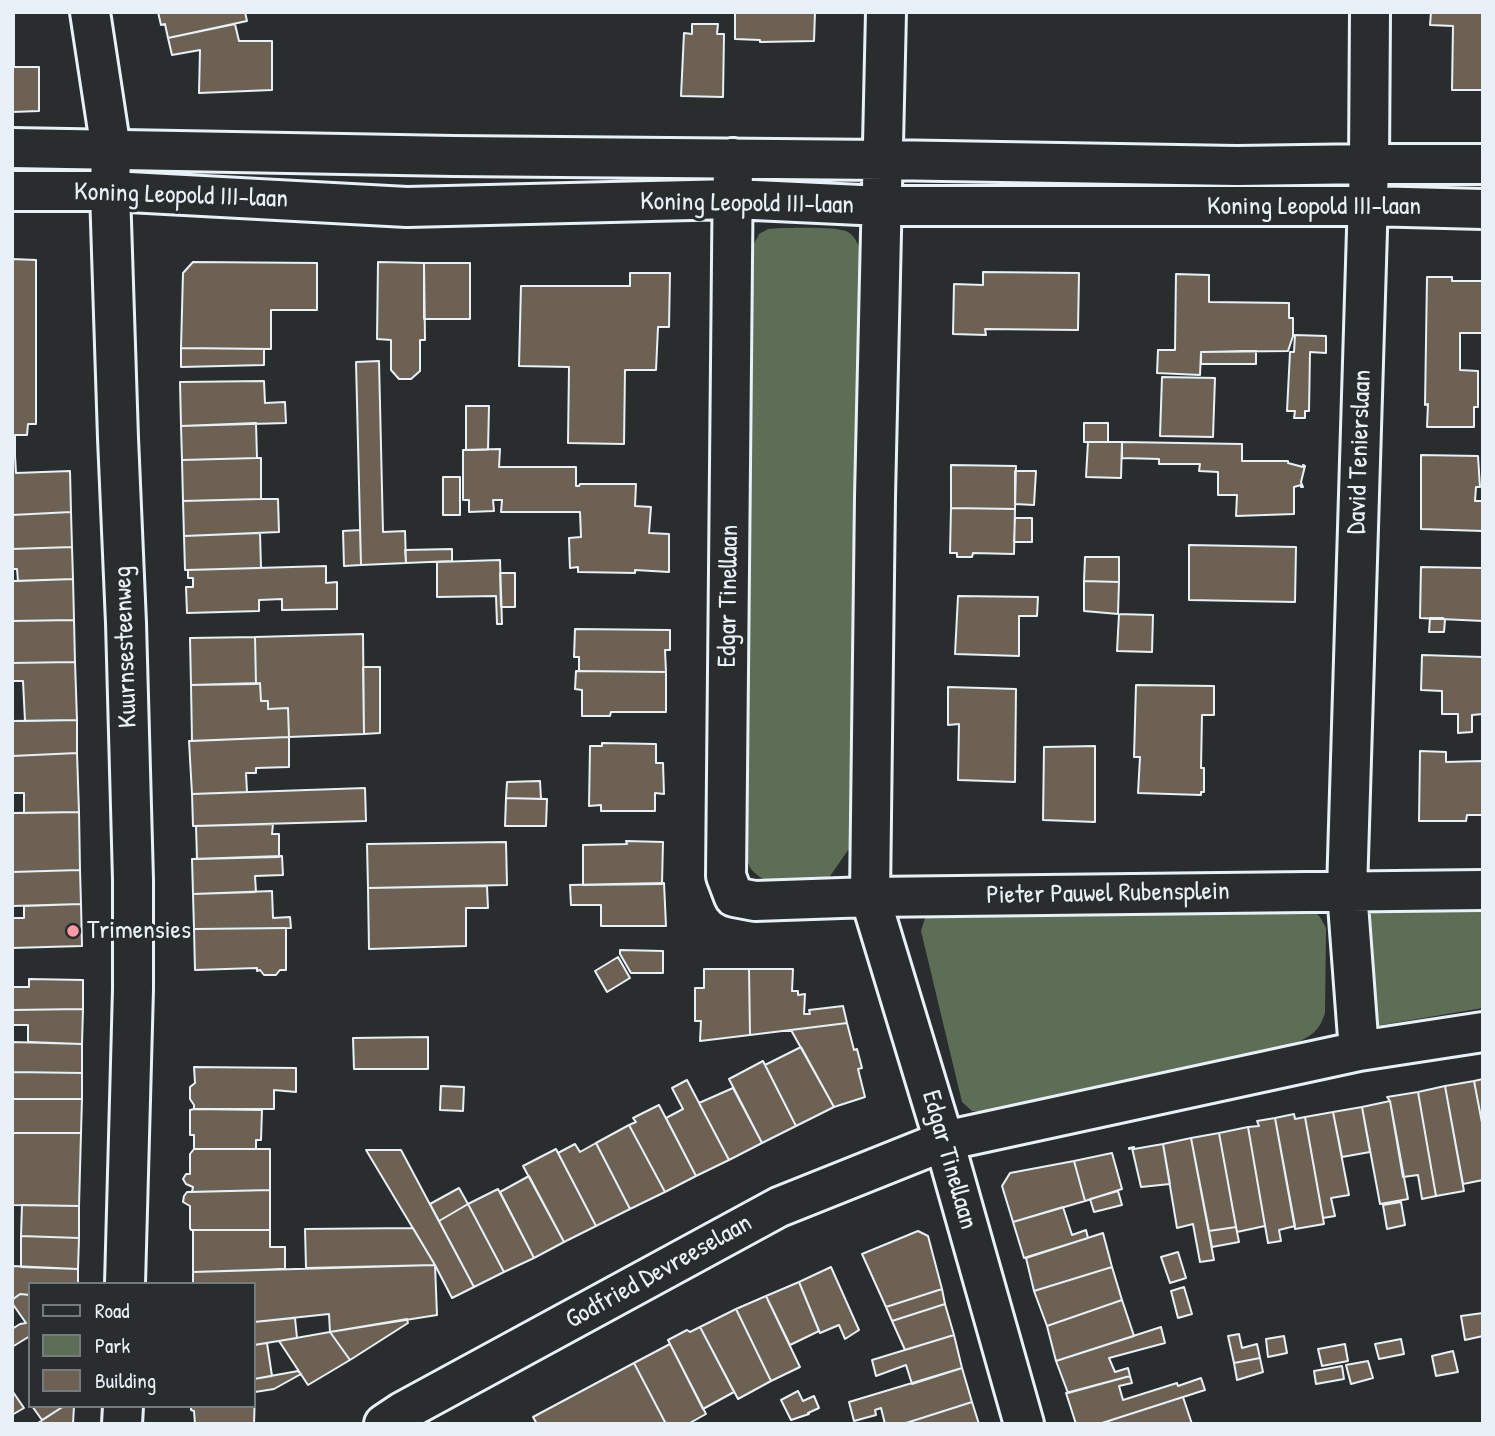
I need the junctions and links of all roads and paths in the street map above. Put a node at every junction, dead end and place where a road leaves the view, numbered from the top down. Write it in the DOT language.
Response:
graph roads {
  1 [pos="90,12"];
  2 [pos="886,12"];
  3 [pos="1370,12"];
  4 [pos="12,148"];
  5 [pos="111,150"];
  6 [pos="733,158"];
  7 [pos="884,160"];
  8 [pos="1369,164"];
  9 [pos="1483,164"];
  10 [pos="12,191"];
  11 [pos="110,191"];
  12 [pos="733,199"];
  13 [pos="882,206"];
  14 [pos="1367,206"];
  15 [pos="1483,209"];
  16 [pos="1483,890"];
  17 [pos="1347,891"];
  18 [pos="870,897"];
  19 [pos="1483,1032"];
  20 [pos="1359,1051"];
  21 [pos="944,1140"];
  22 [pos="125,1282"];
  23 [pos="384,1424"];
  24 [pos="1024,1424"];
  1 -- 5 [label="street, Kuurnsesteenweg"];
  2 -- 7 [label="street, Edgar Tinellaan"];
  3 -- 8 [label="street, David Tenierslaan"];
  4 -- 5 [label="street, Koning Leopold III-laan"];
  5 -- 6 [label="street, Koning Leopold III-laan"];
  5 -- 11 [label="street, Kuurnsesteenweg"];
  6 -- 7 [label="street, Koning Leopold III-laan"];
  6 -- 12 [label="street, Edgar Tinellaan"];
  7 -- 8 [label="street, Koning Leopold III-laan"];
  7 -- 13 [label="street, Edgar Tinellaan"];
  8 -- 9 [label="street, Koning Leopold III-laan"];
  8 -- 14 [label="street, David Tenierslaan"];
  10 -- 11 [label="street, Koning Leopold III-laan"];
  11 -- 12 [label="street, Koning Leopold III-laan"];
  11 -- 22 [label="street, Kuurnsesteenweg"];
  12 -- 13 [label="street, Koning Leopold III-laan"];
  12 -- 18 [label="street, Edgar Tinellaan"];
  13 -- 14 [label="street, Koning Leopold III-laan"];
  13 -- 18 [label="street, Edgar Tinellaan"];
  14 -- 15 [label="street, Koning Leopold III-laan"];
  14 -- 17 [label="street, David Tenierslaan"];
  16 -- 17 [label="street, Pieter Pauwel Rubensplein"];
  17 -- 18 [label="street, Pieter Pauwel Rubensplein"];
  17 -- 20 [label="street"];
  18 -- 21 [label="street, Edgar Tinellaan"];
  19 -- 20 [label="street"];
  20 -- 21 [label="street"];
  21 -- 23 [label="street, Godfried Devreeselaan"];
  21 -- 24 [label="street, Edgar Tinellaan"];
}
